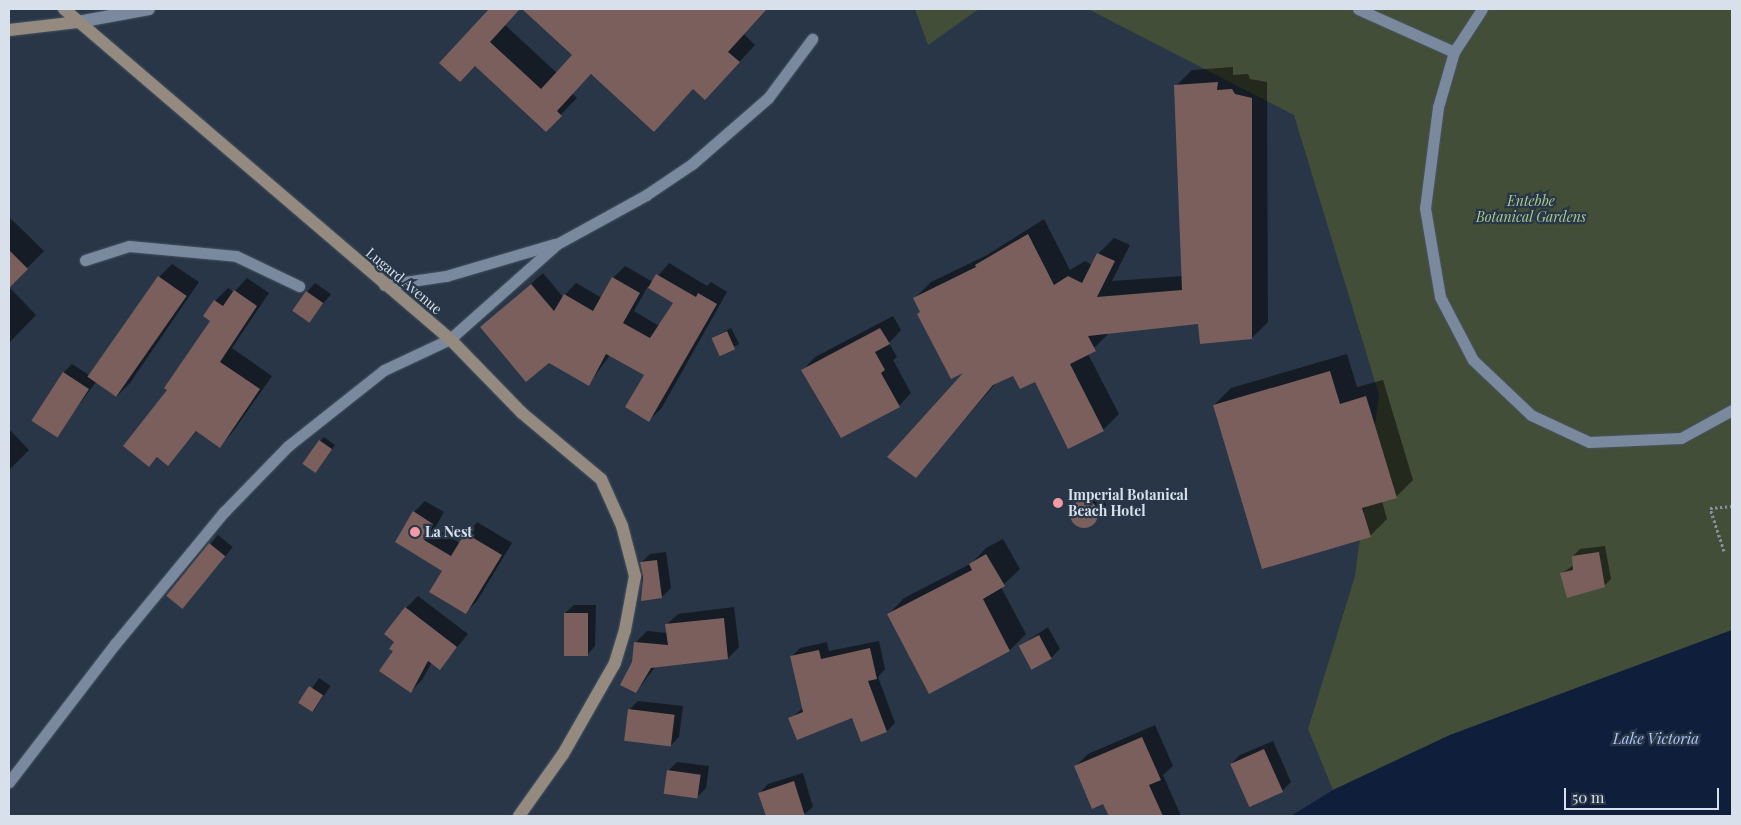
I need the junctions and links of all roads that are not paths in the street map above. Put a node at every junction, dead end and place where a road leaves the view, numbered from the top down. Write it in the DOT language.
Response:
graph roads {
  1 [pos="64,9"];
  2 [pos="149,9"];
  3 [pos="1358,9"];
  4 [pos="1482,9"];
  5 [pos="78,22"];
  6 [pos="9,30"];
  7 [pos="812,40"];
  8 [pos="1454,52"];
  9 [pos="557,244"];
  10 [pos="85,260"];
  11 [pos="384,285"];
  12 [pos="299,286"];
  13 [pos="450,339"];
  14 [pos="1732,410"];
  15 [pos="9,782"];
  16 [pos="519,816"];
  1 -- 5 [label="street, Lugard Avenue"];
  2 -- 5 [label="street"];
  3 -- 8 [label="lane"];
  4 -- 8 [label="lane"];
  5 -- 6 [label="street"];
  5 -- 11 [label="street, Lugard Avenue"];
  7 -- 9 [label="lane"];
  8 -- 14 [label="lane"];
  9 -- 11 [label="lane"];
  9 -- 13 [label="lane"];
  10 -- 12 [label="lane"];
  11 -- 13 [label="street, Lugard Avenue"];
  13 -- 15 [label="lane"];
  13 -- 16 [label="street, Lugard Avenue"];
}
